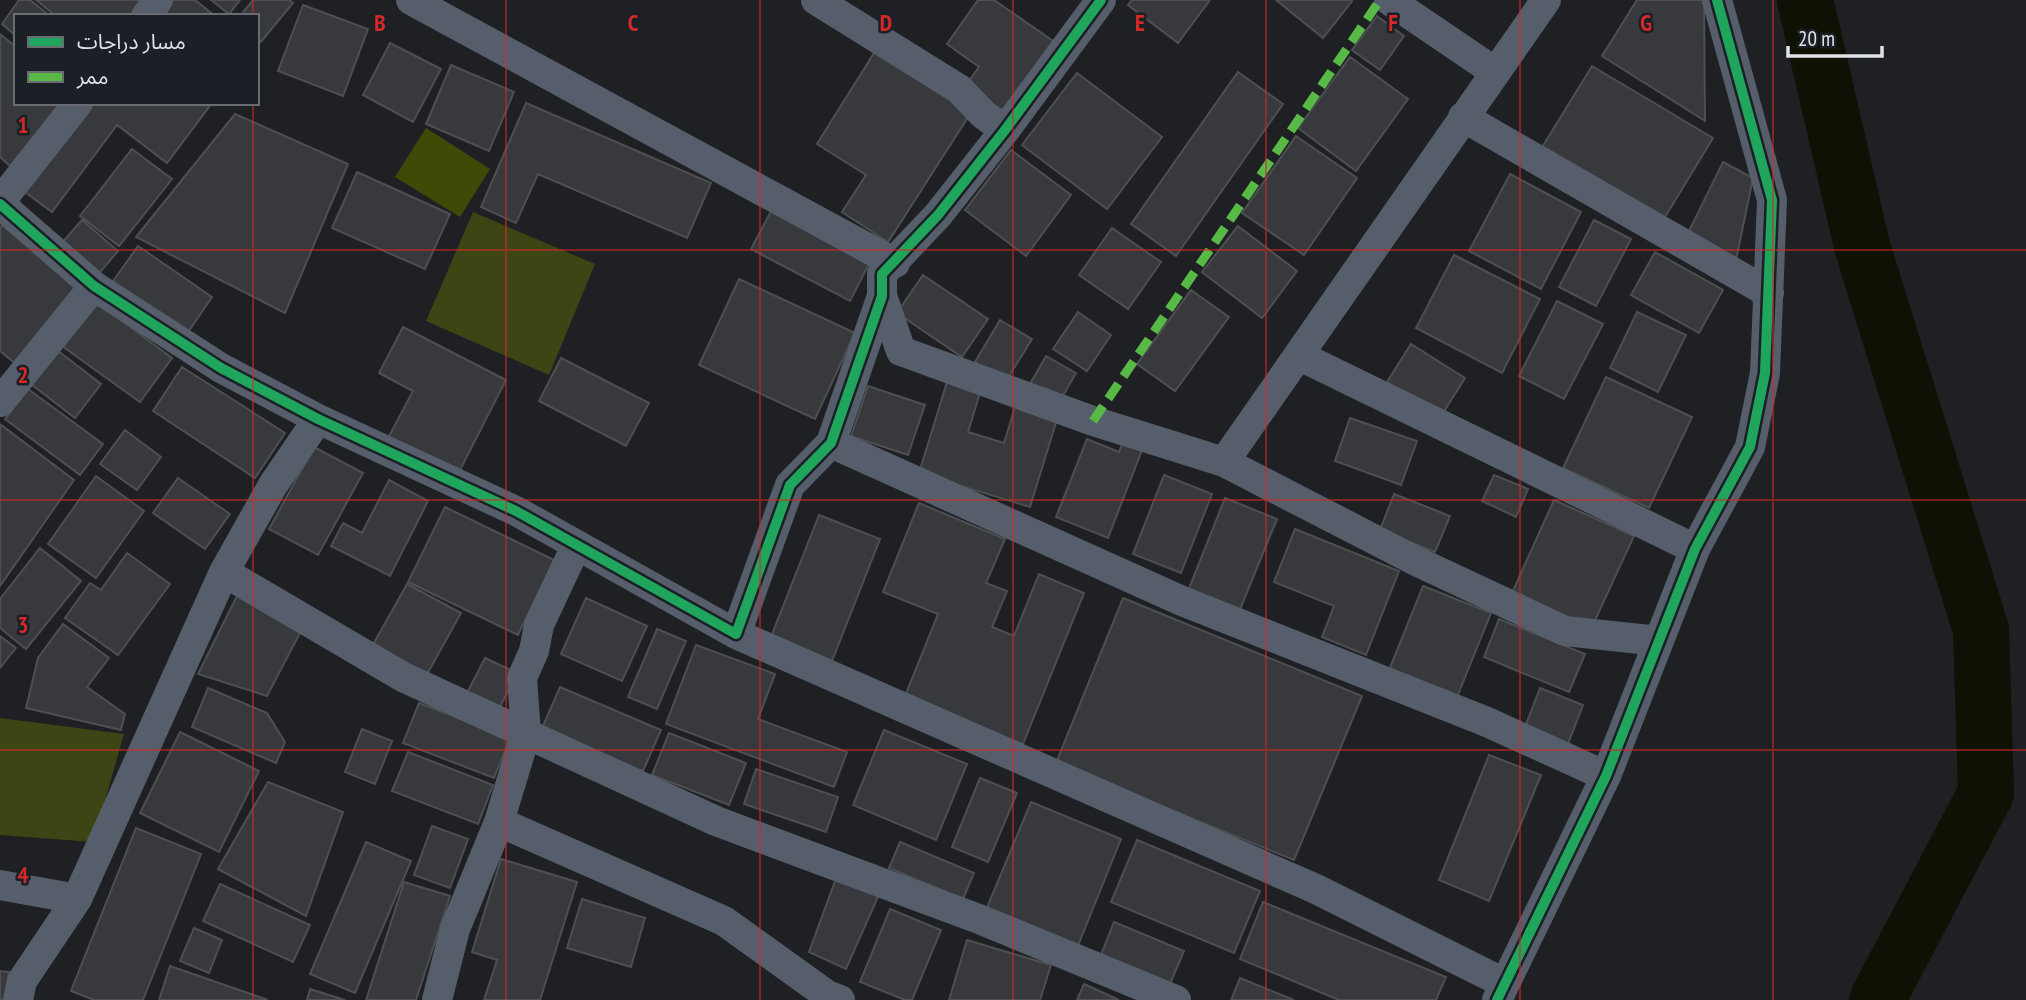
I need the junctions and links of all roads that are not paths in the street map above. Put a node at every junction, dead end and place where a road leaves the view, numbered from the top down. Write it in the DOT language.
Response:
graph roads {
  1 [pos="411,0"];
  2 [pos="816,0"];
  3 [pos="1101,0"];
  4 [pos="1390,0"];
  5 [pos="1546,0"];
  6 [pos="1717,0"];
  7 [pos="1495,72"];
  8 [pos="76,105"];
  9 [pos="1463,117"];
  10 [pos="1005,130"];
  11 [pos="2,196"];
  12 [pos="895,263"];
  13 [pos="94,286"];
  14 [pos="1769,293"];
  15 [pos="882,296"];
  16 [pos="1300,355"];
  17 [pos="0,402"];
  18 [pos="317,419"];
  19 [pos="831,443"];
  20 [pos="1224,462"];
  21 [pos="576,546"];
  22 [pos="1695,549"];
  23 [pos="224,572"];
  24 [pos="736,634"];
  25 [pos="1660,640"];
  26 [pos="526,733"];
  27 [pos="1606,776"];
  28 [pos="499,822"];
  29 [pos="0,885"];
  30 [pos="77,899"];
  31 [pos="1500,991"];
  32 [pos="831,998"];
  33 [pos="18,1000"];
  34 [pos="437,1000"];
  35 [pos="1176,1000"];
  1 -- 12 [label="street"];
  2 -- 10 [label="street"];
  3 -- 10 [label="street"];
  4 -- 7 [label="street"];
  5 -- 7 [label="street"];
  6 -- 14 [label="street"];
  7 -- 9 [label="street"];
  8 -- 11 [label="street"];
  9 -- 14 [label="street"];
  9 -- 16 [label="street"];
  10 -- 12 [label="street"];
  11 -- 13 [label="street"];
  12 -- 15 [label="street"];
  13 -- 17 [label="street"];
  13 -- 18 [label="street"];
  14 -- 22 [label="street"];
  15 -- 19 [label="street"];
  15 -- 20 [label="street"];
  16 -- 20 [label="street"];
  16 -- 22 [label="street"];
  18 -- 21 [label="street"];
  18 -- 23 [label="street"];
  19 -- 24 [label="street"];
  19 -- 27 [label="street"];
  20 -- 25 [label="street"];
  21 -- 24 [label="street"];
  21 -- 26 [label="street"];
  22 -- 25 [label="street"];
  23 -- 26 [label="street"];
  23 -- 30 [label="street"];
  24 -- 31 [label="street"];
  25 -- 27 [label="street"];
  26 -- 28 [label="street"];
  26 -- 35 [label="street"];
  27 -- 31 [label="street"];
  28 -- 32 [label="street"];
  28 -- 34 [label="street"];
  29 -- 30 [label="street"];
  30 -- 33 [label="street"];
}
